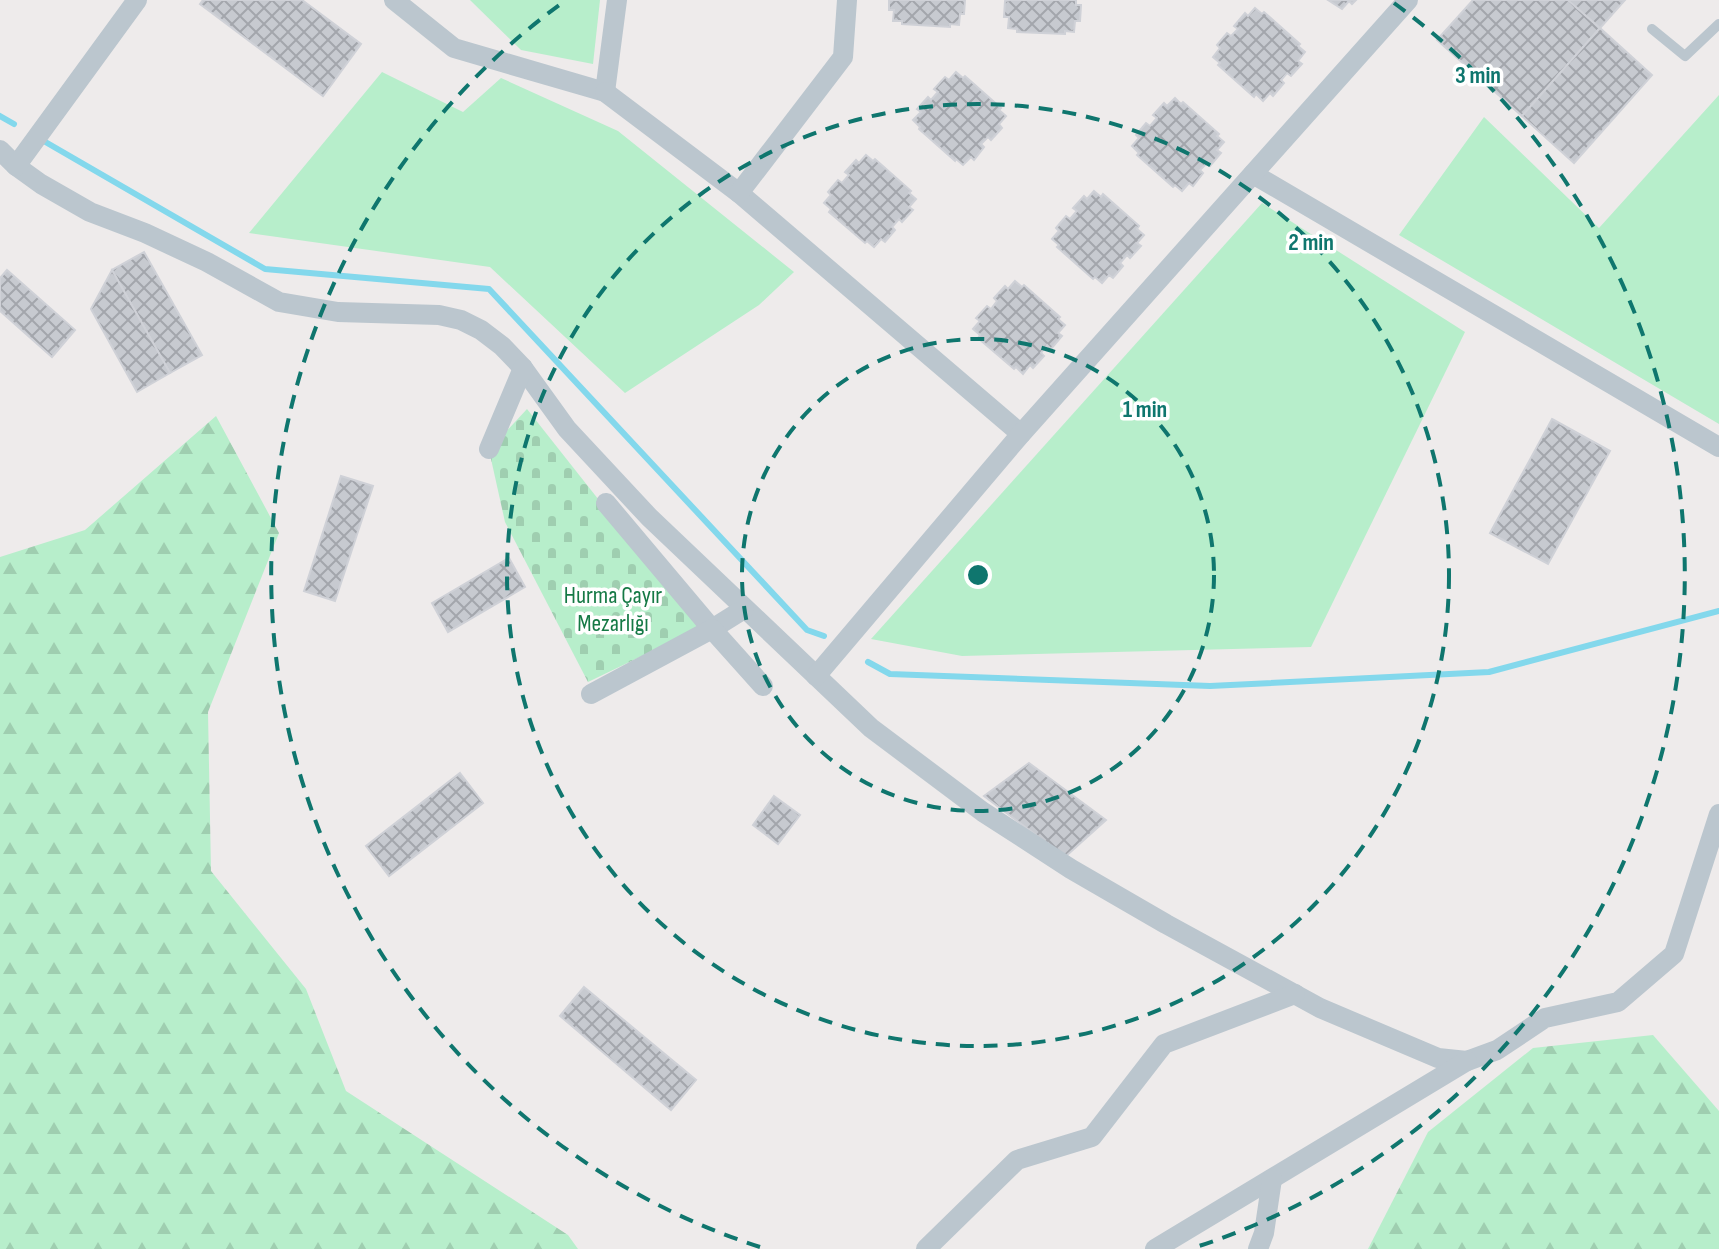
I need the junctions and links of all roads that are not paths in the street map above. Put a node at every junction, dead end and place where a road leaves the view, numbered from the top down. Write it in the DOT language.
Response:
graph roads {
  1 [pos="137,0"];
  2 [pos="394,0"];
  3 [pos="617,0"];
  4 [pos="847,0"];
  5 [pos="1408,0"];
  6 [pos="1719,24"];
  7 [pos="1652,29"];
  8 [pos="605,92"];
  9 [pos="0,150"];
  10 [pos="16,166"];
  11 [pos="1253,174"];
  12 [pos="739,193"];
  13 [pos="523,368"];
  14 [pos="1021,434"];
  15 [pos="1719,447"];
  16 [pos="489,449"];
  17 [pos="606,503"];
  18 [pos="744,609"];
  19 [pos="712,629"];
  20 [pos="816,676"];
  21 [pos="763,686"];
  22 [pos="591,694"];
  23 [pos="1719,814"];
  24 [pos="1295,994"];
  25 [pos="1467,1061"];
  26 [pos="1272,1179"];
  27 [pos="926,1249"];
  28 [pos="1155,1249"];
  29 [pos="1258,1249"];
  1 -- 10 [label="street"];
  2 -- 8 [label="street"];
  3 -- 8 [label="street"];
  4 -- 12 [label="street"];
  5 -- 11 [label="street"];
  6 -- 7 [label="lane"];
  8 -- 12 [label="street"];
  9 -- 10 [label="street"];
  10 -- 13 [label="street"];
  11 -- 14 [label="street"];
  11 -- 15 [label="street"];
  12 -- 14 [label="street"];
  13 -- 16 [label="street"];
  13 -- 18 [label="street"];
  14 -- 20 [label="street"];
  17 -- 19 [label="street"];
  18 -- 19 [label="street"];
  18 -- 20 [label="street"];
  19 -- 21 [label="street"];
  19 -- 22 [label="street"];
  20 -- 24 [label="street"];
  23 -- 25 [label="street"];
  24 -- 25 [label="street"];
  24 -- 27 [label="street"];
  25 -- 26 [label="street"];
  26 -- 28 [label="street"];
  26 -- 29 [label="street"];
}
